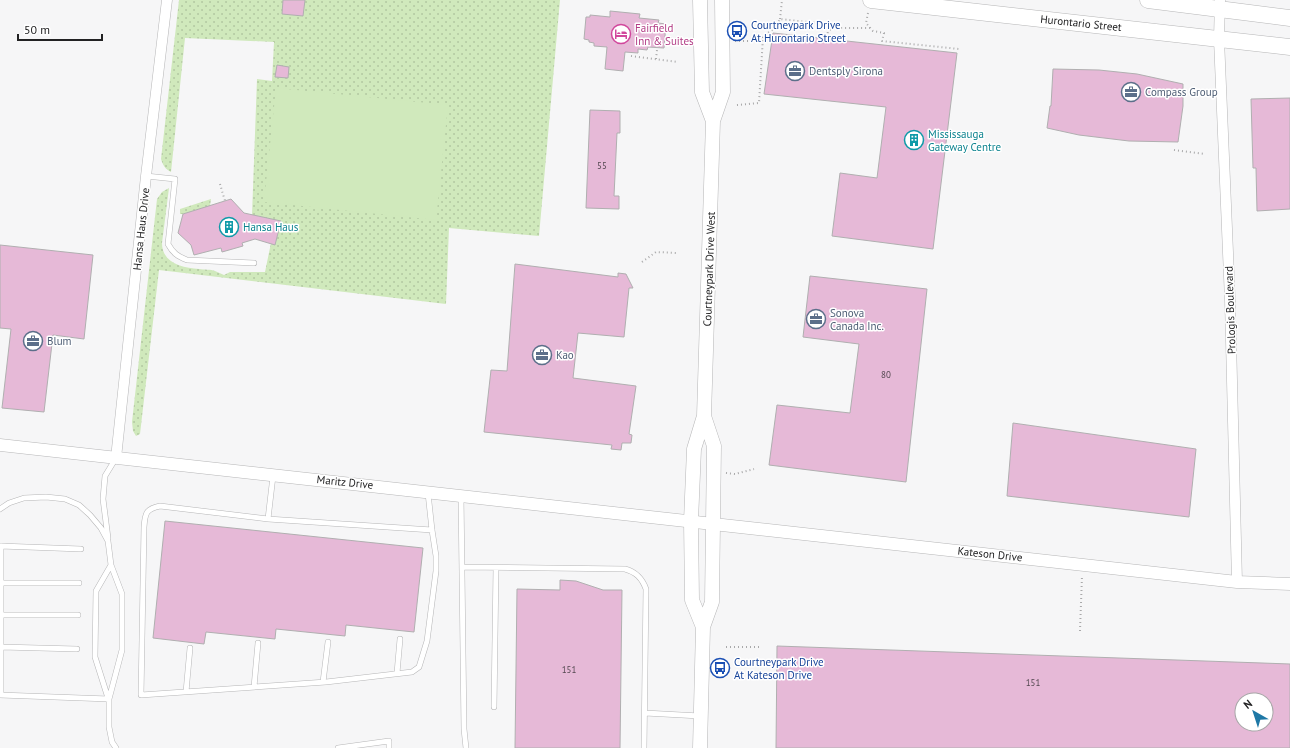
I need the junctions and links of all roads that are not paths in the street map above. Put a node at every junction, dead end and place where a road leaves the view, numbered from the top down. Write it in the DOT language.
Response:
graph roads {
  1 [pos="167,0"];
  2 [pos="700,0"];
  3 [pos="722,0"];
  4 [pos="1148,0"];
  5 [pos="870,4"];
  6 [pos="1220,4"];
  7 [pos="1290,18"];
  8 [pos="1219,39"];
  9 [pos="1290,47"];
  10 [pos="713,121"];
  11 [pos="146,176"];
  12 [pos="254,263"];
  13 [pos="704,416"];
  14 [pos="0,445"];
  15 [pos="116,458"];
  16 [pos="273,475"];
  17 [pos="428,491"];
  18 [pos="461,495"];
  19 [pos="0,509"];
  20 [pos="268,519"];
  21 [pos="691,521"];
  22 [pos="713,523"];
  23 [pos="432,530"];
  24 [pos="108,541"];
  25 [pos="1,546"];
  26 [pos="81,549"];
  27 [pos="111,565"];
  28 [pos="462,568"];
  29 [pos="496,568"];
  30 [pos="1238,582"];
  31 [pos="2,583"];
  32 [pos="79,583"];
  33 [pos="1290,584"];
  34 [pos="1,615"];
  35 [pos="78,615"];
  36 [pos="703,627"];
  37 [pos="400,639"];
  38 [pos="328,642"];
  39 [pos="258,644"];
  40 [pos="1,647"];
  41 [pos="190,648"];
  42 [pos="77,649"];
  43 [pos="398,674"];
  44 [pos="323,682"];
  45 [pos="254,687"];
  46 [pos="186,692"];
  47 [pos="1,695"];
  48 [pos="109,699"];
  49 [pos="494,707"];
  50 [pos="645,713"];
  51 [pos="700,716"];
  52 [pos="116,748"];
  53 [pos="338,748"];
  54 [pos="389,748"];
  55 [pos="466,748"];
  56 [pos="644,748"];
  57 [pos="700,748"];
  1 -- 11 [label="street, Hansa Haus Drive"];
  2 -- 10 [label="main road, Courtneypark Drive West"];
  3 -- 10 [label="main road, Courtneypark Drive West"];
  4 -- 6 [label="main road"];
  5 -- 8 [label="main road, Hurontario Street"];
  6 -- 7 [label="main road"];
  6 -- 8 [label="street, Prologis Boulevard"];
  8 -- 9 [label="main road, Hurontario Street"];
  8 -- 30 [label="street, Prologis Boulevard"];
  10 -- 13 [label="main road, Courtneypark Drive West"];
  11 -- 12 [label="lane"];
  11 -- 15 [label="street, Hansa Haus Drive"];
  13 -- 21 [label="main road, Courtneypark Drive West"];
  13 -- 22 [label="main road, Courtneypark Drive West"];
  14 -- 15 [label="street, Maritz Drive"];
  15 -- 16 [label="street, Maritz Drive"];
  15 -- 24 [label="lane"];
  16 -- 17 [label="street, Maritz Drive"];
  16 -- 20 [label="lane"];
  17 -- 18 [label="street, Maritz Drive"];
  17 -- 23 [label="lane"];
  18 -- 21 [label="street, Maritz Drive"];
  18 -- 28 [label="lane"];
  19 -- 24 [label="lane"];
  20 -- 23 [label="lane"];
  20 -- 46 [label="lane"];
  21 -- 22 [label="street, Kateson Drive"];
  21 -- 36 [label="main road, Courtneypark Drive West"];
  22 -- 30 [label="street, Kateson Drive"];
  22 -- 36 [label="main road, Courtneypark Drive West"];
  23 -- 43 [label="lane"];
  24 -- 27 [label="lane"];
  25 -- 26 [label="lane"];
  25 -- 31 [label="lane"];
  27 -- 48 [label="lane"];
  27 -- 48 [label="lane"];
  28 -- 29 [label="lane"];
  28 -- 55 [label="lane"];
  29 -- 49 [label="lane"];
  29 -- 50 [label="lane"];
  30 -- 33 [label="street, Kateson Drive"];
  31 -- 32 [label="lane"];
  31 -- 34 [label="lane"];
  34 -- 35 [label="lane"];
  34 -- 40 [label="lane"];
  36 -- 51 [label="main road, Courtneypark Drive West"];
  37 -- 43 [label="lane"];
  38 -- 44 [label="lane"];
  39 -- 45 [label="lane"];
  40 -- 42 [label="lane"];
  40 -- 47 [label="lane"];
  41 -- 46 [label="lane"];
  43 -- 44 [label="lane"];
  44 -- 45 [label="lane"];
  45 -- 46 [label="lane"];
  47 -- 48 [label="lane"];
  48 -- 52 [label="lane"];
  50 -- 51 [label="lane"];
  50 -- 56 [label="lane"];
  51 -- 57 [label="main road, Courtneypark Drive West"];
  53 -- 54 [label="lane"];
}
